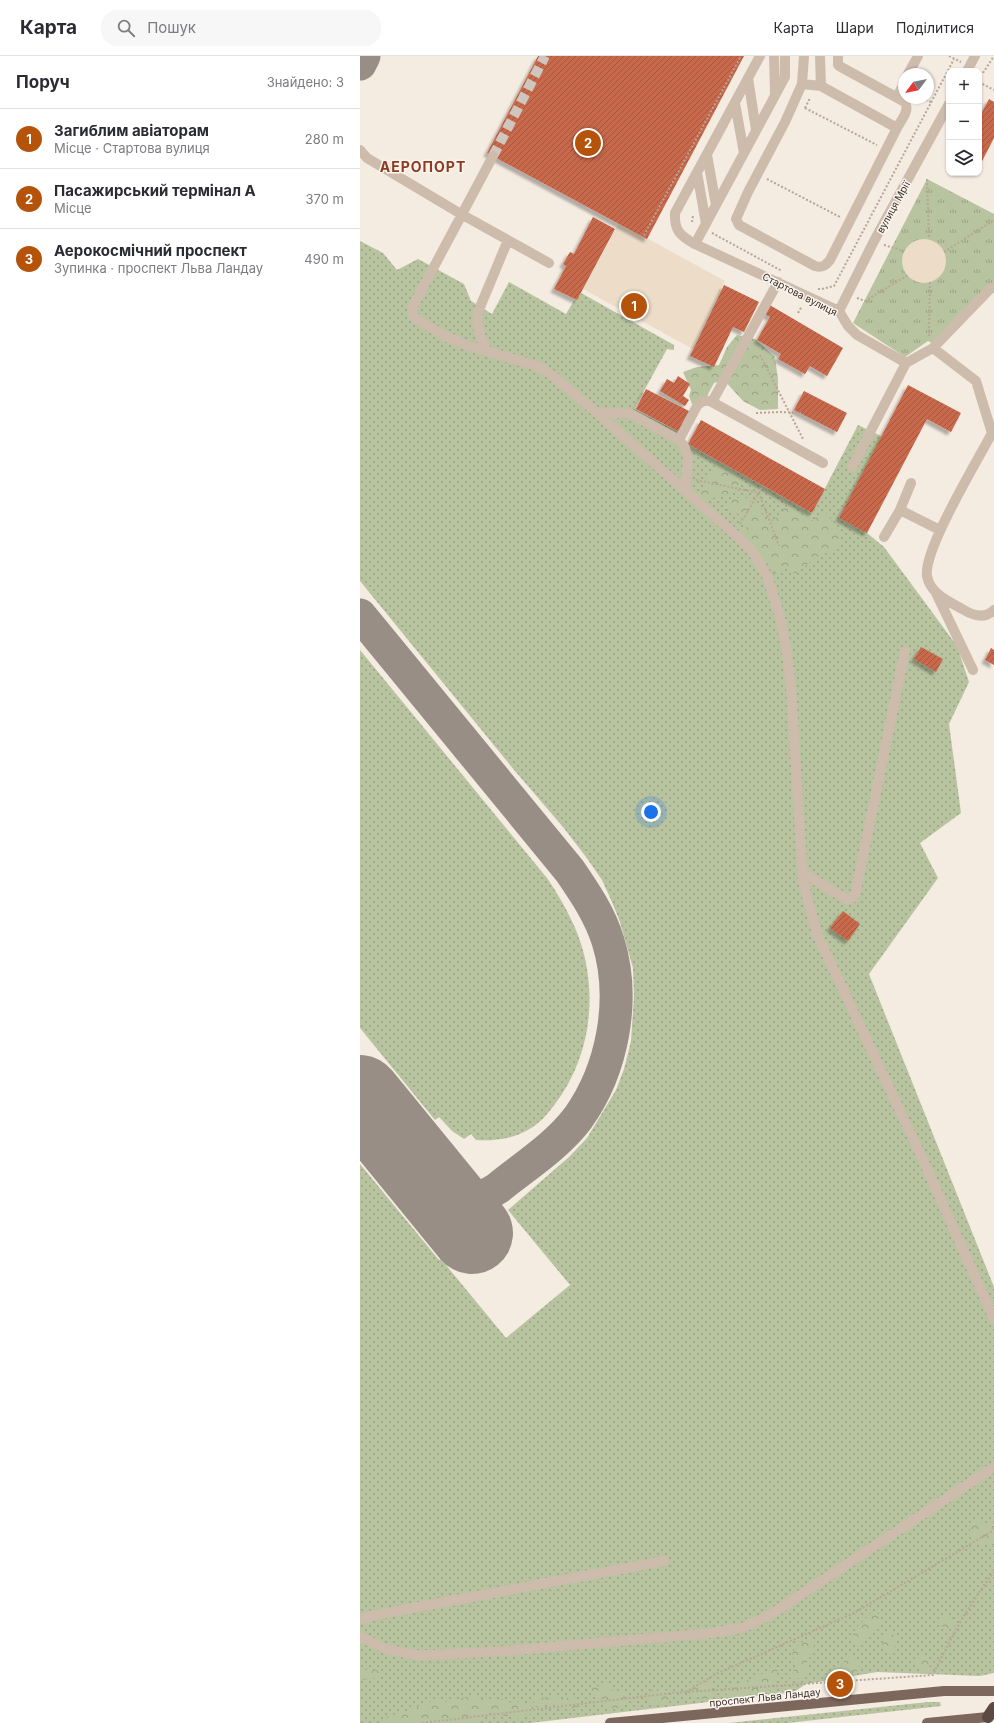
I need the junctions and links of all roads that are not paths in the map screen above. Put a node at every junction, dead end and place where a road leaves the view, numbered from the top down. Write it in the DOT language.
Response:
graph roads {
  1 [pos="760,56"];
  2 [pos="774,56"];
  3 [pos="785,56"];
  4 [pos="804,56"];
  5 [pos="820,56"];
  6 [pos="838,56"];
  7 [pos="918,56"];
  8 [pos="975,56"];
  9 [pos="911,68"];
  10 [pos="969,68"];
  11 [pos="748,78"];
  12 [pos="802,84"];
  13 [pos="821,86"];
  14 [pos="775,95"];
  15 [pos="897,97"];
  16 [pos="735,103"];
  17 [pos="946,109"];
  18 [pos="897,128"];
  19 [pos="756,130"];
  20 [pos="360,150"];
  21 [pos="744,152"];
  22 [pos="707,155"];
  23 [pos="493,156"];
  24 [pos="697,172"];
  25 [pos="716,205"];
  26 [pos="461,214"];
  27 [pos="701,224"];
  28 [pos="508,240"];
  29 [pos="695,244"];
  30 [pos="549,263"];
  31 [pos="778,282"];
  32 [pos="994,287"];
  33 [pos="839,311"];
  34 [pos="933,348"];
  35 [pos="487,351"];
  36 [pos="906,363"];
  37 [pos="712,402"];
  38 [pos="596,412"];
  39 [pos="993,433"];
  40 [pos="679,440"];
  41 [pos="823,463"];
  42 [pos="852,467"];
  43 [pos="911,483"];
  44 [pos="685,491"];
  45 [pos="900,510"];
  46 [pos="940,530"];
  47 [pos="884,537"];
  48 [pos="936,594"];
  49 [pos="992,616"];
  50 [pos="905,651"];
  51 [pos="973,670"];
  52 [pos="802,872"];
  53 [pos="994,1319"];
  54 [pos="994,1467"];
  55 [pos="664,1561"];
  56 [pos="360,1620"];
  57 [pos="360,1637"];
  58 [pos="994,1691"];
  59 [pos="990,1716"];
  60 [pos="610,1723"];
  61 [pos="927,1723"];
  1 -- 11 [label="street"];
  2 -- 14 [label="street"];
  3 -- 14 [label="street"];
  4 -- 12 [label="street"];
  5 -- 13 [label="street"];
  6 -- 15 [label="street"];
  7 -- 9 [label="street"];
  8 -- 10 [label="street"];
  11 -- 16 [label="street"];
  11 -- 19 [label="street"];
  12 -- 13 [label="street"];
  12 -- 18 [label="street"];
  13 -- 18 [label="street"];
  14 -- 19 [label="street"];
  15 -- 18 [label="street"];
  16 -- 21 [label="street"];
  16 -- 22 [label="street"];
  17 -- 33 [label="street, вулиця Мрії"];
  19 -- 21 [label="street"];
  20 -- 26 [label="street"];
  21 -- 25 [label="street"];
  22 -- 24 [label="street"];
  22 -- 25 [label="street"];
  23 -- 26 [label="street"];
  24 -- 27 [label="street"];
  24 -- 29 [label="street, Стартова вулиця"];
  25 -- 27 [label="street"];
  26 -- 28 [label="street"];
  26 -- 35 [label="street"];
  27 -- 29 [label="street"];
  28 -- 30 [label="street"];
  28 -- 35 [label="street"];
  29 -- 31 [label="street, Стартова вулиця"];
  31 -- 33 [label="street, Стартова вулиця"];
  31 -- 37 [label="street"];
  32 -- 34 [label="street"];
  33 -- 36 [label="street, Стартова вулиця"];
  34 -- 36 [label="street"];
  34 -- 39 [label="street"];
  35 -- 38 [label="street"];
  36 -- 42 [label="street"];
  37 -- 40 [label="street"];
  37 -- 41 [label="street"];
  38 -- 40 [label="street"];
  38 -- 44 [label="street"];
  39 -- 46 [label="street"];
  40 -- 44 [label="street"];
  43 -- 45 [label="street"];
  44 -- 52 [label="street"];
  45 -- 46 [label="street"];
  45 -- 47 [label="street"];
  46 -- 48 [label="street"];
  48 -- 49 [label="street"];
  48 -- 51 [label="street"];
  50 -- 52 [label="street"];
  52 -- 53 [label="street"];
  54 -- 57 [label="street"];
  55 -- 56 [label="street"];
  58 -- 60 [label="main road, проспект Льва Ландау"];
  59 -- 61 [label="main road"];
}
